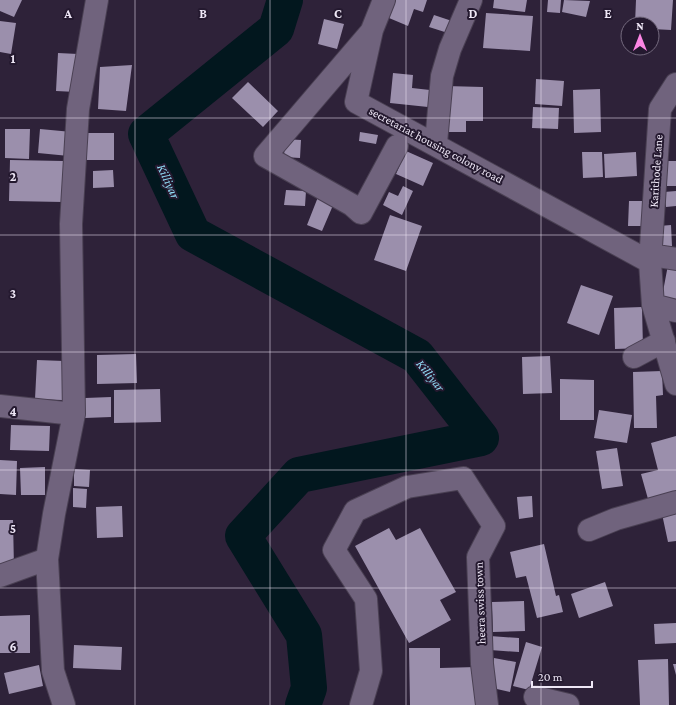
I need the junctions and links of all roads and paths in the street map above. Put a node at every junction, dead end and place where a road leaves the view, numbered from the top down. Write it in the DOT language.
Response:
graph roads {
  1 [pos="97,0"];
  2 [pos="384,0"];
  3 [pos="472,0"];
  4 [pos="372,30"];
  5 [pos="676,84"];
  6 [pos="436,143"];
  7 [pos="397,146"];
  8 [pos="650,258"];
  9 [pos="676,259"];
  10 [pos="652,305"];
  11 [pos="676,311"];
  12 [pos="664,341"];
  13 [pos="634,357"];
  14 [pos="676,384"];
  15 [pos="0,406"];
  16 [pos="74,414"];
  17 [pos="676,502"];
  18 [pos="589,530"];
  19 [pos="47,559"];
  20 [pos="0,576"];
  21 [pos="535,697"];
  22 [pos="64,705"];
  23 [pos="361,705"];
  24 [pos="487,705"];
  25 [pos="568,705"];
  1 -- 16 [label="street"];
  2 -- 4 [label="street, secretariat housing colony road"];
  3 -- 6 [label="street"];
  4 -- 6 [label="street, secretariat housing colony road"];
  4 -- 7 [label="street"];
  5 -- 8 [label="street, Karithode Lane"];
  6 -- 8 [label="street, secretariat housing colony road"];
  8 -- 9 [label="street, secretariat housing colony road"];
  8 -- 10 [label="street, Karithode Lane"];
  10 -- 11 [label="street"];
  10 -- 12 [label="street, Karithode Lane"];
  12 -- 13 [label="street"];
  12 -- 14 [label="street, Karithode Lane"];
  15 -- 16 [label="street"];
  16 -- 19 [label="street"];
  17 -- 18 [label="street"];
  19 -- 20 [label="street"];
  19 -- 22 [label="street"];
  21 -- 25 [label="street"];
  23 -- 24 [label="street, heera swiss town"];
}
